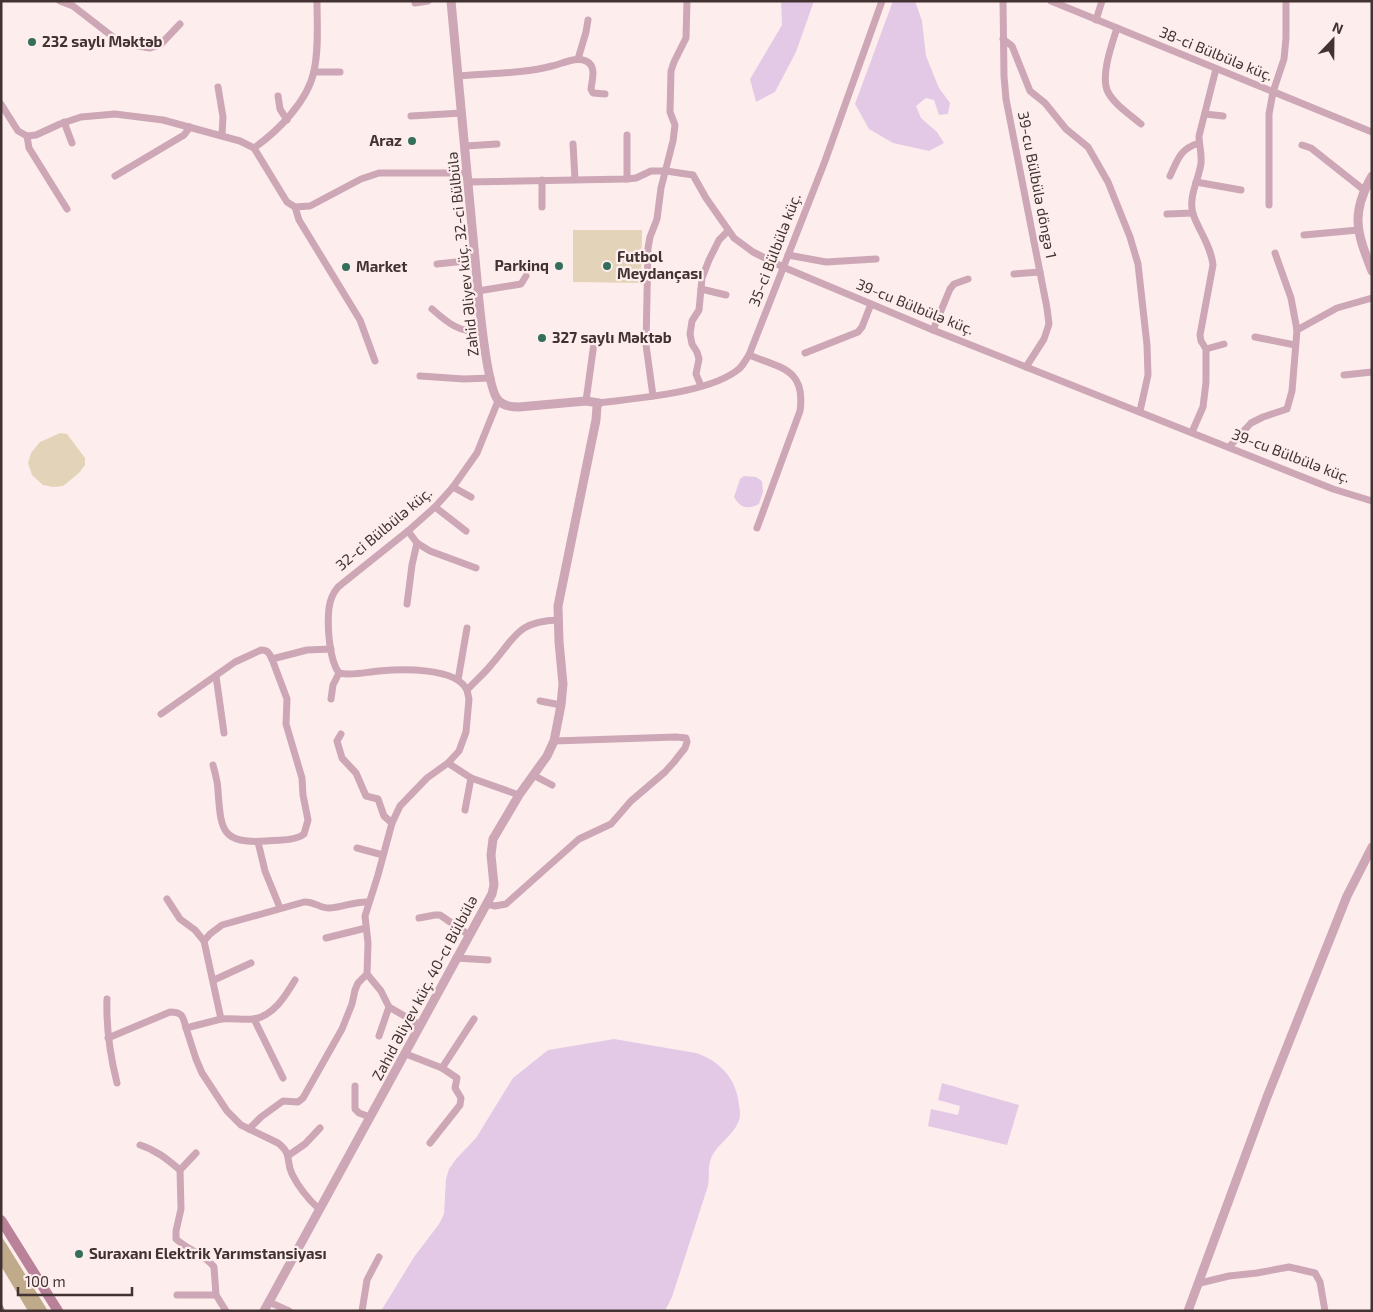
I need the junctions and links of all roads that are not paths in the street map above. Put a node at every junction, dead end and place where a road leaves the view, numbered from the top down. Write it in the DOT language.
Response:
graph roads {
  1 [pos="60,1"];
  2 [pos="317,1"];
  3 [pos="428,1"];
  4 [pos="451,1"];
  5 [pos="687,1"];
  6 [pos="882,1"];
  7 [pos="1003,1"];
  8 [pos="1051,1"];
  9 [pos="1102,1"];
  10 [pos="1286,1"];
  11 [pos="415,3"];
  12 [pos="74,4"];
  13 [pos="1063,4"];
  14 [pos="588,20"];
  15 [pos="1096,20"];
  16 [pos="180,24"];
  17 [pos="1117,28"];
  18 [pos="1003,39"];
  19 [pos="578,59"];
  20 [pos="1216,69"];
  21 [pos="314,72"];
  22 [pos="340,72"];
  23 [pos="459,76"];
  24 [pos="218,87"];
  25 [pos="1273,92"];
  26 [pos="606,94"];
  27 [pos="278,96"];
  28 [pos="1,104"];
  29 [pos="462,113"];
  30 [pos="1205,114"];
  31 [pos="411,116"];
  32 [pos="1223,116"];
  33 [pos="287,120"];
  34 [pos="64,122"];
  35 [pos="1141,124"];
  36 [pos="190,126"];
  37 [pos="1372,132"];
  38 [pos="222,135"];
  39 [pos="628,135"];
  40 [pos="27,136"];
  41 [pos="72,143"];
  42 [pos="1199,143"];
  43 [pos="497,144"];
  44 [pos="572,144"];
  45 [pos="1302,145"];
  46 [pos="465,146"];
  47 [pos="254,148"];
  48 [pos="666,171"];
  49 [pos="115,176"];
  50 [pos="1170,176"];
  51 [pos="1372,176"];
  52 [pos="468,178"];
  53 [pos="575,179"];
  54 [pos="627,179"];
  55 [pos="542,180"];
  56 [pos="1196,182"];
  57 [pos="1241,190"];
  58 [pos="1364,190"];
  59 [pos="1269,205"];
  60 [pos="295,207"];
  61 [pos="542,207"];
  62 [pos="67,209"];
  63 [pos="1193,213"];
  64 [pos="1167,214"];
  65 [pos="1358,230"];
  66 [pos="728,231"];
  67 [pos="1304,235"];
  68 [pos="1275,254"];
  69 [pos="788,255"];
  70 [pos="876,259"];
  71 [pos="475,260"];
  72 [pos="437,264"];
  73 [pos="783,267"];
  74 [pos="1040,272"];
  75 [pos="1372,272"];
  76 [pos="1014,274"];
  77 [pos="526,276"];
  78 [pos="968,279"];
  79 [pos="701,289"];
  80 [pos="478,291"];
  81 [pos="726,295"];
  82 [pos="1372,298"];
  83 [pos="871,304"];
  84 [pos="432,309"];
  85 [pos="933,330"];
  86 [pos="1297,330"];
  87 [pos="483,333"];
  88 [pos="1255,338"];
  89 [pos="594,343"];
  90 [pos="1224,344"];
  91 [pos="1295,345"];
  92 [pos="1206,349"];
  93 [pos="806,353"];
  94 [pos="749,355"];
  95 [pos="375,361"];
  96 [pos="1026,367"];
  97 [pos="1372,372"];
  98 [pos="1344,375"];
  99 [pos="420,376"];
  100 [pos="491,378"];
  101 [pos="701,386"];
  102 [pos="652,396"];
  103 [pos="498,401"];
  104 [pos="586,401"];
  105 [pos="599,403"];
  106 [pos="1140,412"];
  107 [pos="1192,432"];
  108 [pos="1229,447"];
  109 [pos="453,487"];
  110 [pos="471,497"];
  111 [pos="1372,501"];
  112 [pos="435,507"];
  113 [pos="757,528"];
  114 [pos="466,530"];
  115 [pos="408,531"];
  116 [pos="417,543"];
  117 [pos="476,568"];
  118 [pos="407,604"];
  119 [pos="558,620"];
  120 [pos="467,628"];
  121 [pos="331,650"];
  122 [pos="272,659"];
  123 [pos="339,673"];
  124 [pos="216,676"];
  125 [pos="458,680"];
  126 [pos="467,690"];
  127 [pos="331,699"];
  128 [pos="540,701"];
  129 [pos="561,705"];
  130 [pos="161,714"];
  131 [pos="224,733"];
  132 [pos="342,734"];
  133 [pos="554,741"];
  134 [pos="448,763"];
  135 [pos="212,765"];
  136 [pos="533,775"];
  137 [pos="471,778"];
  138 [pos="552,785"];
  139 [pos="519,795"];
  140 [pos="465,810"];
  141 [pos="392,823"];
  142 [pos="258,842"];
  143 [pos="1372,847"];
  144 [pos="357,848"];
  145 [pos="383,855"];
  146 [pos="167,899"];
  147 [pos="369,902"];
  148 [pos="486,904"];
  149 [pos="280,908"];
  150 [pos="419,918"];
  151 [pos="366,928"];
  152 [pos="469,935"];
  153 [pos="326,938"];
  154 [pos="204,941"];
  155 [pos="456,958"];
  156 [pos="488,960"];
  157 [pos="251,963"];
  158 [pos="367,974"];
  159 [pos="214,980"];
  160 [pos="296,980"];
  161 [pos="107,999"];
  162 [pos="389,1007"];
  163 [pos="221,1019"];
  164 [pos="254,1019"];
  165 [pos="474,1019"];
  166 [pos="420,1025"];
  167 [pos="186,1028"];
  168 [pos="380,1036"];
  169 [pos="108,1038"];
  170 [pos="406,1054"];
  171 [pos="442,1068"];
  172 [pos="283,1078"];
  173 [pos="117,1083"];
  174 [pos="355,1086"];
  175 [pos="370,1117"];
  176 [pos="320,1128"];
  177 [pos="249,1129"];
  178 [pos="430,1143"];
  179 [pos="140,1145"];
  180 [pos="196,1152"];
  181 [pos="289,1155"];
  182 [pos="180,1170"];
  183 [pos="319,1209"];
  184 [pos="1,1220"];
  185 [pos="379,1257"];
  186 [pos="1199,1285"];
  187 [pos="177,1295"];
  188 [pos="216,1295"];
  189 [pos="266,1307"];
  190 [pos="58,1311"];
  191 [pos="226,1311"];
  192 [pos="289,1311"];
  193 [pos="362,1311"];
  194 [pos="1188,1311"];
  195 [pos="1325,1311"];
  1 -- 12 [label="street"];
  2 -- 21 [label="street"];
  3 -- 11 [label="street"];
  4 -- 23 [label="street, Zahid Əliyev küç. 32-ci Bülbülə"];
  5 -- 48 [label="street"];
  6 -- 69 [label="street, 35-ci Bülbülə küç."];
  7 -- 18 [label="street, 39-cu Bülbülə döngə 1"];
  8 -- 13 [label="street, 38-ci Bülbülə küç."];
  9 -- 15 [label="street"];
  10 -- 25 [label="street"];
  12 -- 16 [label="street"];
  13 -- 15 [label="street, 38-ci Bülbülə küç."];
  14 -- 19 [label="street"];
  15 -- 17 [label="street, 38-ci Bülbülə küç."];
  17 -- 20 [label="street, 38-ci Bülbülə küç."];
  17 -- 35 [label="street"];
  18 -- 74 [label="street, 39-cu Bülbülə döngə 1"];
  18 -- 106 [label="street"];
  19 -- 23 [label="street"];
  19 -- 26 [label="street"];
  20 -- 25 [label="street, 38-ci Bülbülə küç."];
  20 -- 30 [label="street"];
  21 -- 22 [label="street"];
  21 -- 33 [label="street"];
  23 -- 29 [label="street, Zahid Əliyev küç. 32-ci Bülbülə"];
  24 -- 38 [label="street"];
  25 -- 37 [label="street, 38-ci Bülbülə küç."];
  25 -- 59 [label="street"];
  27 -- 33 [label="street"];
  28 -- 40 [label="street"];
  29 -- 31 [label="street"];
  29 -- 46 [label="street, Zahid Əliyev küç. 32-ci Bülbülə"];
  30 -- 32 [label="street"];
  30 -- 42 [label="street"];
  33 -- 47 [label="street"];
  34 -- 36 [label="street"];
  34 -- 40 [label="street"];
  34 -- 41 [label="street"];
  36 -- 38 [label="street"];
  36 -- 49 [label="street"];
  38 -- 47 [label="street"];
  39 -- 54 [label="street"];
  40 -- 62 [label="street"];
  42 -- 50 [label="street"];
  42 -- 56 [label="street"];
  43 -- 46 [label="street"];
  44 -- 53 [label="street"];
  45 -- 58 [label="street"];
  46 -- 52 [label="street, Zahid Əliyev küç. 32-ci Bülbülə"];
  47 -- 60 [label="street"];
  48 -- 54 [label="street, 39-cu Bülbülə küç."];
  48 -- 66 [label="street, 39-cu Bülbülə küç."];
  48 -- 102 [label="street"];
  51 -- 58 [label="street"];
  52 -- 55 [label="street, 39-cu Bülbülə küç."];
  52 -- 60 [label="street, 39-cu Bülbülə küç."];
  52 -- 71 [label="street, Zahid Əliyev küç. 32-ci Bülbülə"];
  53 -- 54 [label="street, 39-cu Bülbülə küç."];
  53 -- 55 [label="street, 39-cu Bülbülə küç."];
  55 -- 61 [label="street"];
  56 -- 57 [label="street"];
  56 -- 63 [label="street"];
  58 -- 65 [label="street"];
  60 -- 95 [label="street"];
  63 -- 64 [label="street"];
  63 -- 92 [label="street"];
  65 -- 67 [label="street"];
  65 -- 75 [label="street"];
  66 -- 73 [label="street, 39-cu Bülbülə küç."];
  66 -- 79 [label="street"];
  68 -- 86 [label="street"];
  69 -- 70 [label="street"];
  69 -- 73 [label="street, 35-ci Bülbülə küç."];
  71 -- 72 [label="street"];
  71 -- 80 [label="street, Zahid Əliyev küç. 32-ci Bülbülə"];
  73 -- 83 [label="street, 39-cu Bülbülə küç."];
  73 -- 94 [label="street, 35-ci Bülbülə küç."];
  74 -- 76 [label="street"];
  74 -- 96 [label="street, 39-cu Bülbülə döngə 1"];
  77 -- 80 [label="street"];
  78 -- 85 [label="street"];
  79 -- 81 [label="street"];
  79 -- 101 [label="street"];
  80 -- 87 [label="street, Zahid Əliyev küç. 32-ci Bülbülə"];
  82 -- 86 [label="street"];
  83 -- 85 [label="street, 39-cu Bülbülə küç."];
  83 -- 93 [label="street"];
  84 -- 87 [label="street"];
  85 -- 96 [label="street, 39-cu Bülbülə küç."];
  86 -- 91 [label="street"];
  87 -- 100 [label="street, Zahid Əliyev küç. 32-ci Bülbülə"];
  88 -- 91 [label="street"];
  89 -- 104 [label="street"];
  90 -- 92 [label="street"];
  91 -- 108 [label="street"];
  92 -- 107 [label="street"];
  94 -- 101 [label="street, 35-ci Bülbülə küç."];
  94 -- 113 [label="street"];
  96 -- 106 [label="street, 39-cu Bülbülə küç."];
  97 -- 98 [label="street"];
  99 -- 100 [label="street"];
  100 -- 103 [label="street, Zahid Əliyev küç. 32-ci Bülbülə"];
  101 -- 102 [label="street, 35-ci Bülbülə küç."];
  102 -- 105 [label="street, 35-ci Bülbülə küç."];
  103 -- 104 [label="street"];
  103 -- 109 [label="street, 32-ci Bülbülə küç."];
  104 -- 105 [label="street"];
  105 -- 119 [label="street, Zahid Əliyev küç. 40-cı Bülbülə"];
  106 -- 107 [label="street, 39-cu Bülbülə küç."];
  107 -- 108 [label="street, 39-cu Bülbülə küç."];
  108 -- 111 [label="street, 39-cu Bülbülə küç."];
  109 -- 110 [label="street"];
  109 -- 112 [label="street, 32-ci Bülbülə küç."];
  112 -- 114 [label="street"];
  112 -- 115 [label="street, 32-ci Bülbülə küç."];
  115 -- 116 [label="street"];
  115 -- 121 [label="street, 32-ci Bülbülə küç."];
  116 -- 117 [label="street"];
  116 -- 118 [label="street"];
  119 -- 126 [label="street"];
  119 -- 129 [label="street, Zahid Əliyev küç. 40-cı Bülbülə"];
  120 -- 125 [label="street"];
  121 -- 122 [label="street"];
  121 -- 123 [label="street, 32-ci Bülbülə küç."];
  122 -- 124 [label="street"];
  122 -- 142 [label="street"];
  123 -- 125 [label="street"];
  123 -- 127 [label="street"];
  124 -- 130 [label="street"];
  124 -- 131 [label="street"];
  125 -- 126 [label="street"];
  126 -- 134 [label="street"];
  128 -- 129 [label="street"];
  129 -- 133 [label="street, Zahid Əliyev küç. 40-cı Bülbülə"];
  132 -- 141 [label="street"];
  133 -- 136 [label="street, Zahid Əliyev küç. 40-cı Bülbülə"];
  133 -- 148 [label="street"];
  134 -- 137 [label="street"];
  134 -- 141 [label="street"];
  135 -- 142 [label="street"];
  136 -- 138 [label="street"];
  136 -- 139 [label="street, Zahid Əliyev küç. 40-cı Bülbülə"];
  137 -- 139 [label="street"];
  137 -- 140 [label="street"];
  139 -- 148 [label="street, Zahid Əliyev küç. 40-cı Bülbülə"];
  141 -- 145 [label="street"];
  142 -- 149 [label="street"];
  143 -- 186 [label="street"];
  144 -- 145 [label="street"];
  145 -- 147 [label="street"];
  146 -- 154 [label="street"];
  147 -- 149 [label="street"];
  147 -- 151 [label="street"];
  148 -- 152 [label="street, Zahid Əliyev küç. 40-cı Bülbülə"];
  149 -- 154 [label="street"];
  150 -- 152 [label="street"];
  151 -- 153 [label="street"];
  151 -- 158 [label="street"];
  152 -- 155 [label="street, Zahid Əliyev küç. 40-cı Bülbülə"];
  154 -- 159 [label="street"];
  155 -- 156 [label="street"];
  155 -- 166 [label="street, Zahid Əliyev küç. 40-cı Bülbülə"];
  157 -- 159 [label="street"];
  158 -- 162 [label="street"];
  158 -- 177 [label="street"];
  159 -- 163 [label="street"];
  160 -- 164 [label="street"];
  161 -- 169 [label="street"];
  162 -- 166 [label="street"];
  162 -- 168 [label="street"];
  163 -- 164 [label="street"];
  163 -- 167 [label="street"];
  164 -- 172 [label="street"];
  165 -- 171 [label="street"];
  166 -- 170 [label="street, Zahid Əliyev küç. 40-cı Bülbülə"];
  167 -- 169 [label="street"];
  167 -- 177 [label="street"];
  169 -- 173 [label="street"];
  170 -- 171 [label="street"];
  170 -- 175 [label="street, Zahid Əliyev küç. 40-cı Bülbülə"];
  171 -- 178 [label="street"];
  174 -- 175 [label="street"];
  175 -- 183 [label="street, Zahid Əliyev küç. 40-cı Bülbülə"];
  176 -- 181 [label="street"];
  177 -- 181 [label="street"];
  179 -- 182 [label="street"];
  180 -- 182 [label="street"];
  181 -- 183 [label="street"];
  182 -- 188 [label="street"];
  183 -- 189 [label="street, Zahid Əliyev küç. 40-cı Bülbülə"];
  184 -- 190 [label="main road"];
  185 -- 193 [label="street"];
  186 -- 194 [label="street"];
  186 -- 195 [label="street"];
  187 -- 188 [label="street"];
  188 -- 191 [label="street"];
  189 -- 192 [label="street"];
}
